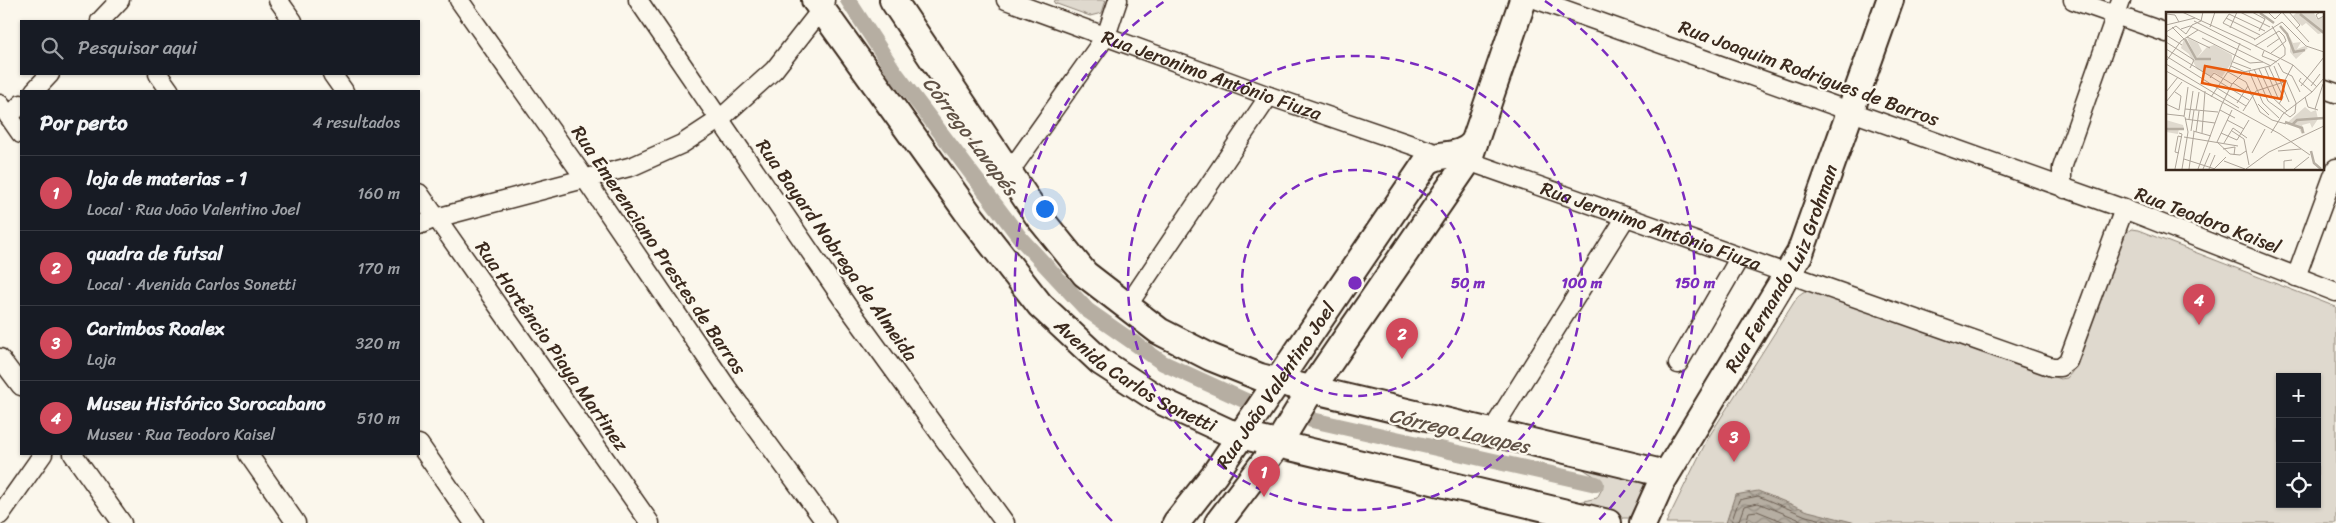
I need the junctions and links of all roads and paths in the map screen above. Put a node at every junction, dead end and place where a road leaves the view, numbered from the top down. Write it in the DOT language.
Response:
graph roads {
  1 [pos="278,0"];
  2 [pos="459,0"];
  3 [pos="638,0"];
  4 [pos="893,0"];
  5 [pos="1006,0"];
  6 [pos="1118,0"];
  7 [pos="1523,0"];
  8 [pos="1538,0"];
  9 [pos="1890,0"];
  10 [pos="2073,0"];
  11 [pos="820,3"];
  12 [pos="2118,8"];
  13 [pos="118,10"];
  14 [pos="102,20"];
  15 [pos="292,20"];
  16 [pos="2166,32"];
  17 [pos="1106,36"];
  18 [pos="49,75"];
  19 [pos="159,75"];
  20 [pos="333,75"];
  21 [pos="2324,89"];
  22 [pos="35,90"];
  23 [pos="169,90"];
  24 [pos="343,90"];
  25 [pos="2336,93"];
  26 [pos="1269,96"];
  27 [pos="10,108"];
  28 [pos="1852,110"];
  29 [pos="720,119"];
  30 [pos="20,132"];
  31 [pos="1450,160"];
  32 [pos="2336,168"];
  33 [pos="1008,174"];
  34 [pos="585,180"];
  35 [pos="2065,189"];
  36 [pos="420,194"];
  37 [pos="2124,209"];
  38 [pos="1626,217"];
  39 [pos="436,218"];
  40 [pos="420,225"];
  41 [pos="1740,257"];
  42 [pos="1789,273"];
  43 [pos="2296,276"];
  44 [pos="2336,292"];
  45 [pos="1126,308"];
  46 [pos="0,358"];
  47 [pos="1678,364"];
  48 [pos="1277,381"];
  49 [pos="20,385"];
  50 [pos="1312,388"];
  51 [pos="1491,432"];
  52 [pos="1240,435"];
  53 [pos="1278,444"];
  54 [pos="420,445"];
  55 [pos="42,455"];
  56 [pos="74,455"];
  57 [pos="249,455"];
  58 [pos="1663,478"];
  59 [pos="0,515"];
  60 [pos="122,523"];
  61 [pos="296,523"];
  62 [pos="474,523"];
  63 [pos="650,523"];
  64 [pos="826,523"];
  65 [pos="1005,523"];
  66 [pos="1176,523"];
  67 [pos="1218,523"];
  68 [pos="1608,523"];
  69 [pos="1644,523"];
  1 -- 15 [label="street"];
  2 -- 34 [label="street, Rua Emerenciano Prestes de Barros"];
  3 -- 29 [label="street, Rua Bayard Nobrega de Almeida"];
  4 -- 33 [label="street"];
  5 -- 17 [label="street, Rua Jeronimo Antônio Fiuza"];
  6 -- 17 [label="street"];
  7 -- 31 [label="street, Rua João Valentino Joel"];
  8 -- 28 [label="street, Rua Joaquim Rodrigues de Barros"];
  9 -- 28 [label="street, Rua Fernando Luiz Grohman"];
  10 -- 12 [label="street"];
  11 -- 29 [label="street"];
  11 -- 52 [label="street, Avenida Carlos Sonetti"];
  12 -- 16 [label="street"];
  12 -- 35 [label="street"];
  13 -- 14 [label="street"];
  17 -- 26 [label="street, Rua Jeronimo Antônio Fiuza"];
  17 -- 33 [label="street"];
  18 -- 22 [label="street"];
  19 -- 23 [label="street"];
  20 -- 24 [label="street"];
  21 -- 25 [label="street"];
  26 -- 31 [label="street, Rua Jeronimo Antônio Fiuza"];
  26 -- 45 [label="street"];
  27 -- 30 [label="street"];
  28 -- 35 [label="street, Rua Joaquim Rodrigues de Barros"];
  28 -- 42 [label="street, Rua Fernando Luiz Grohman"];
  29 -- 34 [label="street"];
  29 -- 65 [label="street, Rua Bayard Nobrega de Almeida"];
  31 -- 38 [label="street, Rua Jeronimo Antônio Fiuza"];
  31 -- 48 [label="street, Rua João Valentino Joel"];
  31 -- 50 [label="street, Rua João Valentino Joel"];
  32 -- 43 [label="street"];
  33 -- 45 [label="street"];
  34 -- 39 [label="street"];
  34 -- 64 [label="street, Rua Emerenciano Prestes de Barros"];
  35 -- 37 [label="street, Rua Teodoro Kaisel"];
  36 -- 39 [label="street, Rua Hortêncio Piaya Martinez"];
  37 -- 42 [label="street, Rua Jeronimo Antônio Fiuza"];
  37 -- 43 [label="street, Rua Teodoro Kaisel"];
  38 -- 41 [label="street, Rua Jeronimo Antônio Fiuza"];
  38 -- 51 [label="street"];
  39 -- 40 [label="street"];
  39 -- 63 [label="street, Rua Hortêncio Piaya Martinez"];
  41 -- 42 [label="street, Rua Jeronimo Antônio Fiuza"];
  41 -- 47 [label="street"];
  42 -- 58 [label="street, Rua Fernando Luiz Grohman"];
  43 -- 44 [label="street, Rua Teodoro Kaisel"];
  45 -- 48 [label="street"];
  46 -- 49 [label="street"];
  48 -- 50 [label="street"];
  48 -- 52 [label="street, Rua João Valentino Joel"];
  50 -- 51 [label="street"];
  50 -- 53 [label="street, Rua João Valentino Joel"];
  51 -- 58 [label="street"];
  52 -- 53 [label="street, Avenida Carlos Sonetti"];
  52 -- 66 [label="street, Rua João Valentino Joel"];
  53 -- 67 [label="street, Rua João Valentino Joel"];
  53 -- 68 [label="street, Avenida Carlos Sonetti"];
  54 -- 62 [label="street"];
  55 -- 59 [label="street"];
  56 -- 60 [label="street"];
  57 -- 61 [label="street"];
  58 -- 69 [label="street, Rua Fernando Luiz Grohman"];
}
